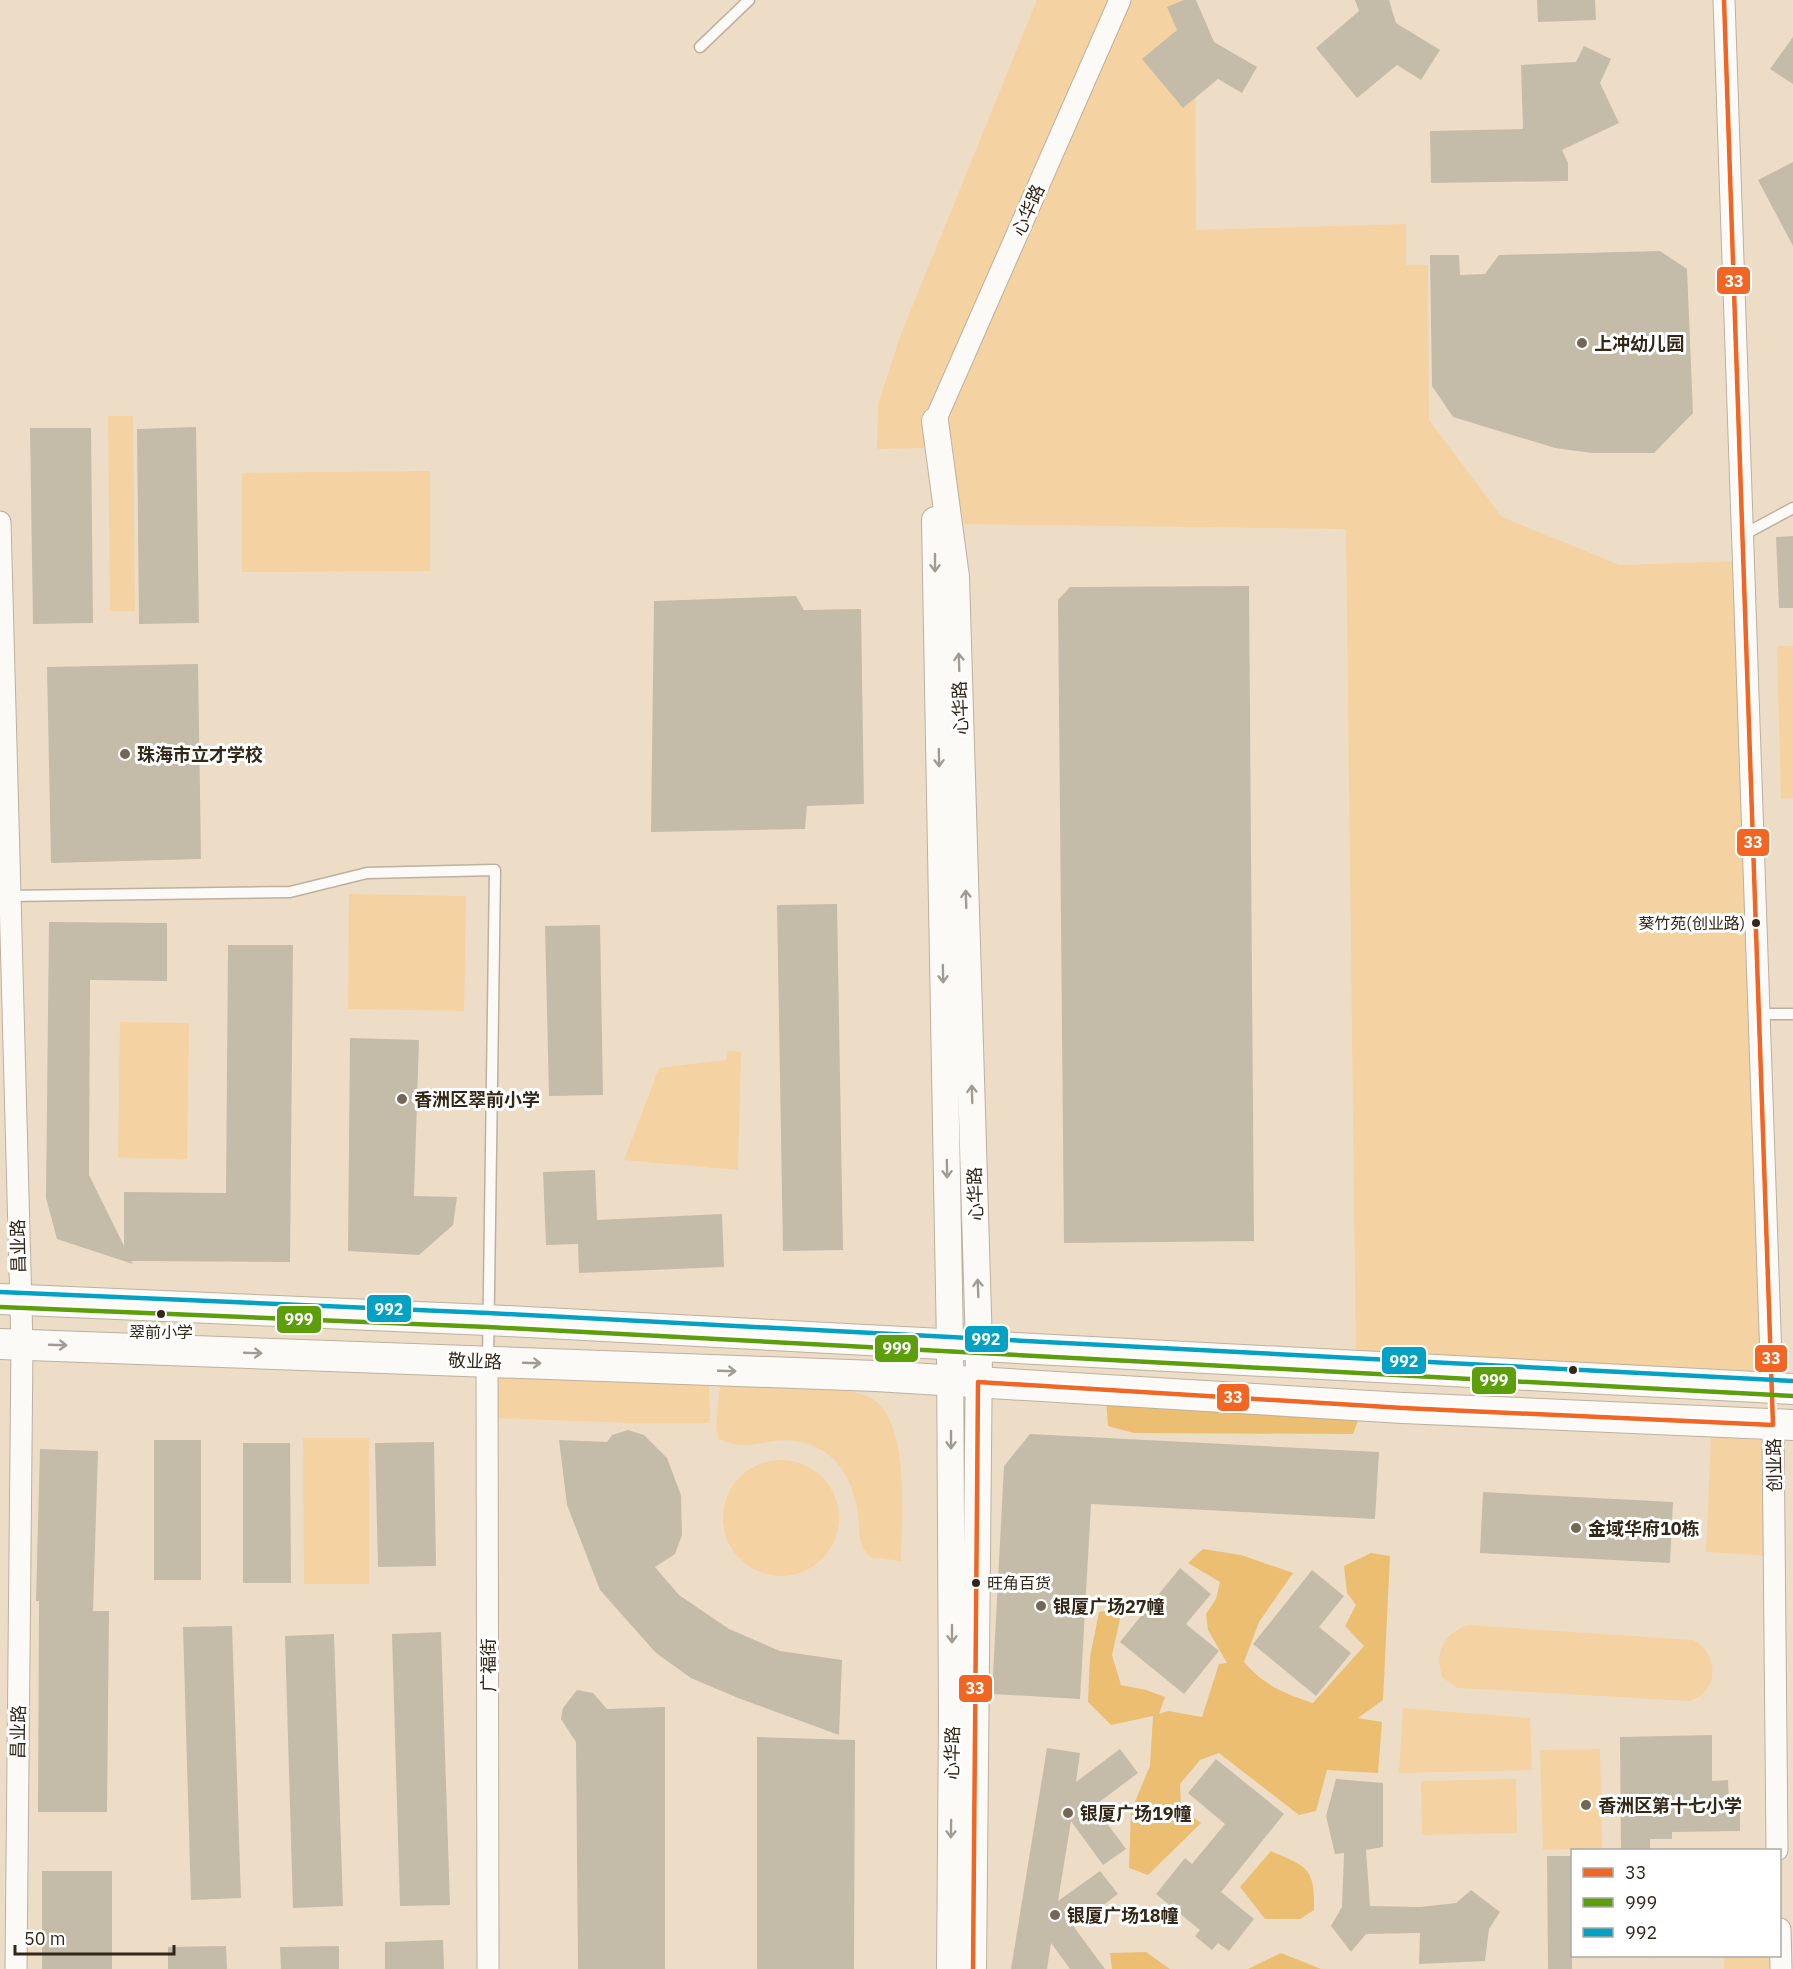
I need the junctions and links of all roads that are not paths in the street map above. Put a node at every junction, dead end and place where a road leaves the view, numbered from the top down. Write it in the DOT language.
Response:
graph roads {
  1 [pos="749,0"];
  2 [pos="1120,0"];
  3 [pos="1724,0"];
  4 [pos="700,47"];
  5 [pos="935,421"];
  6 [pos="1793,508"];
  7 [pos="0,522"];
  8 [pos="1743,535"];
  9 [pos="9,896"];
  10 [pos="1760,1014"];
  11 [pos="1793,1014"];
  12 [pos="10,1300"];
  13 [pos="488,1320"];
  14 [pos="11,1345"];
  15 [pos="965,1346"];
  16 [pos="488,1362"];
  17 [pos="964,1382"];
  18 [pos="1783,1389"];
  19 [pos="1783,1425"];
  20 [pos="965,1714"];
  21 [pos="1777,1849"];
  22 [pos="16,1969"];
  23 [pos="488,1969"];
  24 [pos="950,1969"];
  25 [pos="973,1969"];
  1 -- 4 [label="lane"];
  2 -- 5 [label="street, 心华路"];
  3 -- 8 [label="street, 创业路"];
  5 -- 15 [label="street, 心华路"];
  6 -- 8 [label="lane"];
  7 -- 9 [label="street, 昌业路"];
  8 -- 10 [label="street, 创业路"];
  9 -- 12 [label="street, 昌业路"];
  9 -- 13 [label="lane"];
  10 -- 11 [label="lane"];
  10 -- 18 [label="street, 创业路"];
  12 -- 13 [label="main road"];
  12 -- 14 [label="street, 昌业路"];
  13 -- 15 [label="main road"];
  13 -- 16 [label="lane"];
  14 -- 16 [label="main road, 敬业路, one-way"];
  14 -- 22 [label="street, 昌业路"];
  15 -- 17 [label="street, 心华路"];
  15 -- 18 [label="main road"];
  16 -- 17 [label="main road, 敬业路, one-way"];
  16 -- 23 [label="street, 广福街"];
  17 -- 19 [label="main road, 敬业路"];
  17 -- 20 [label="street, 心华路"];
  18 -- 19 [label="street, 创业路"];
  19 -- 21 [label="street, 创业路"];
  20 -- 24 [label="street, 心华路, one-way"];
  20 -- 25 [label="street, 心华路"];
}
